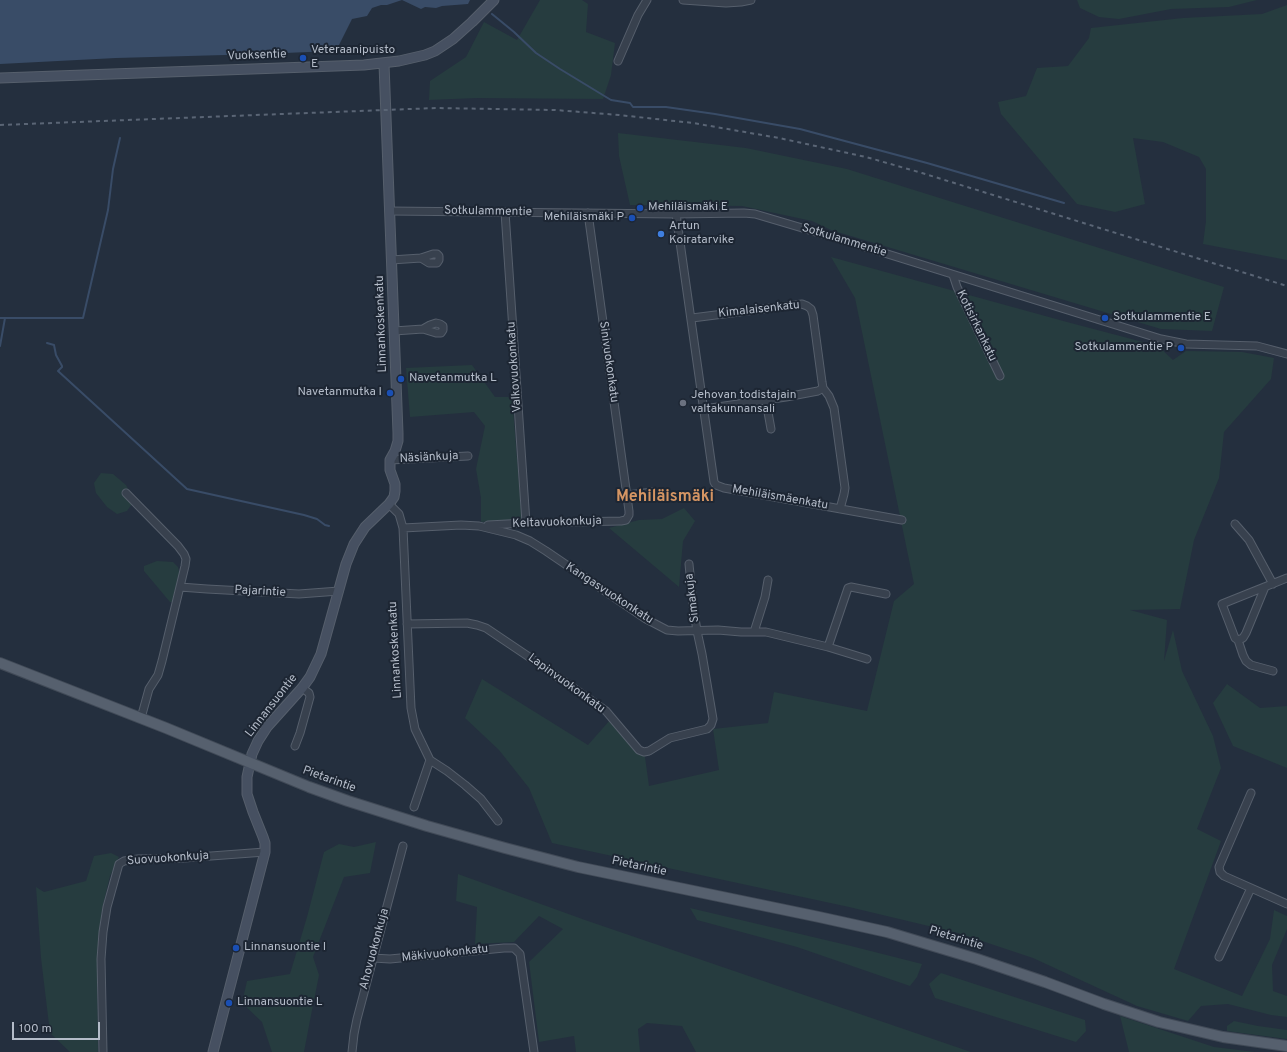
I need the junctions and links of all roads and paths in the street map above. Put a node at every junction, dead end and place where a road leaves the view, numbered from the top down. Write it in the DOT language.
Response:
graph roads {
  1 [pos="494,0"];
  2 [pos="647,0"];
  3 [pos="683,0"];
  4 [pos="751,0"];
  5 [pos="618,61"];
  6 [pos="384,64"];
  7 [pos="0,78"];
  8 [pos="389,211"];
  9 [pos="505,212"];
  10 [pos="588,213"];
  11 [pos="676,214"];
  12 [pos="421,258"];
  13 [pos="391,260"];
  14 [pos="953,275"];
  15 [pos="692,318"];
  16 [pos="423,329"];
  17 [pos="394,331"];
  18 [pos="1287,354"];
  19 [pos="1000,376"];
  20 [pos="823,388"];
  21 [pos="766,400"];
  22 [pos="704,409"];
  23 [pos="771,429"];
  24 [pos="468,456"];
  25 [pos="390,460"];
  26 [pos="653,492"];
  27 [pos="126,493"];
  28 [pos="627,495"];
  29 [pos="389,504"];
  30 [pos="840,509"];
  31 [pos="629,511"];
  32 [pos="902,520"];
  33 [pos="526,523"];
  34 [pos="1235,524"];
  35 [pos="479,526"];
  36 [pos="403,528"];
  37 [pos="689,564"];
  38 [pos="1287,578"];
  39 [pos="768,580"];
  40 [pos="1273,584"];
  41 [pos="180,587"];
  42 [pos="1265,587"];
  43 [pos="339,591"];
  44 [pos="886,594"];
  45 [pos="407,624"];
  46 [pos="697,631"];
  47 [pos="754,632"];
  48 [pos="1238,640"];
  49 [pos="828,647"];
  50 [pos="867,659"];
  51 [pos="0,663"];
  52 [pos="1273,671"];
  53 [pos="302,688"];
  54 [pos="141,718"];
  55 [pos="295,746"];
  56 [pos="430,760"];
  57 [pos="249,763"];
  58 [pos="1251,793"];
  59 [pos="414,807"];
  60 [pos="498,821"];
  61 [pos="403,846"];
  62 [pos="265,852"];
  63 [pos="1251,888"];
  64 [pos="1287,904"];
  65 [pos="373,958"];
  66 [pos="1219,958"];
  67 [pos="1287,1046"];
  68 [pos="103,1052"];
  69 [pos="213,1052"];
  70 [pos="352,1052"];
  71 [pos="534,1052"];
  1 -- 6 [label="street, Vuoksentie"];
  2 -- 5 [label="street"];
  3 -- 4 [label="street"];
  6 -- 7 [label="street, Vuoksentie"];
  6 -- 8 [label="street, Linnankoskenkatu"];
  8 -- 9 [label="street, Sotkulammentie"];
  8 -- 13 [label="street, Linnankoskenkatu"];
  9 -- 10 [label="street, Sotkulammentie"];
  9 -- 33 [label="street, Valkovuokonkatu"];
  10 -- 11 [label="street, Sotkulammentie"];
  10 -- 28 [label="street, Sinivuokonkatu"];
  11 -- 14 [label="street, Sotkulammentie"];
  11 -- 15 [label="street, Mehiläismäenkatu"];
  12 -- 13 [label="street"];
  13 -- 17 [label="street, Linnankoskenkatu"];
  14 -- 18 [label="street, Sotkulammentie"];
  14 -- 19 [label="street, Kotisirkankatu"];
  15 -- 20 [label="street, Kimalaisenkatu"];
  15 -- 22 [label="street, Mehiläismäenkatu"];
  16 -- 17 [label="street"];
  17 -- 25 [label="street, Linnankoskenkatu"];
  20 -- 21 [label="street"];
  20 -- 30 [label="street, Kimalaisenkatu"];
  21 -- 22 [label="street"];
  21 -- 23 [label="street"];
  22 -- 30 [label="street, Mehiläismäenkatu"];
  24 -- 25 [label="street, Näsiänkuja"];
  25 -- 29 [label="street"];
  26 -- 28 [label="street"];
  27 -- 41 [label="street"];
  28 -- 31 [label="street, Sinivuokonkatu"];
  29 -- 36 [label="street, Linnankoskenkatu"];
  29 -- 43 [label="street, Linnansuontie"];
  30 -- 32 [label="street, Mehiläismäenkatu"];
  31 -- 33 [label="street, Keltavuokonkuja"];
  33 -- 35 [label="street, Keltavuokonkuja"];
  34 -- 40 [label="street"];
  35 -- 36 [label="street, Kangasvuokonkatu"];
  35 -- 46 [label="street, Kangasvuokonkatu"];
  36 -- 45 [label="street, Linnankoskenkatu"];
  37 -- 46 [label="street, Simakuja"];
  38 -- 40 [label="street"];
  39 -- 47 [label="street"];
  40 -- 42 [label="street"];
  41 -- 43 [label="street, Pajarintie"];
  41 -- 54 [label="street"];
  42 -- 48 [label="street"];
  42 -- 48 [label="street"];
  43 -- 53 [label="street, Linnansuontie"];
  44 -- 49 [label="street"];
  45 -- 46 [label="street, Lapinvuokonkatu"];
  45 -- 56 [label="street, Linnankoskenkatu"];
  46 -- 47 [label="street, Kangasvuokonkatu"];
  47 -- 49 [label="street, Kangasvuokonkatu"];
  48 -- 52 [label="street"];
  49 -- 50 [label="street, Kangasvuokonkatu"];
  51 -- 54 [label="main road, Pietarintie"];
  53 -- 55 [label="street"];
  53 -- 57 [label="street, Linnansuontie"];
  54 -- 57 [label="main road, Pietarintie"];
  56 -- 59 [label="street"];
  56 -- 60 [label="street"];
  57 -- 62 [label="street, Linnansuontie"];
  57 -- 67 [label="main road, Pietarintie"];
  58 -- 63 [label="street"];
  61 -- 65 [label="street, Ahovuokonkuja"];
  62 -- 68 [label="street, Suovuokonkuja"];
  62 -- 69 [label="street, Linnansuontie"];
  63 -- 64 [label="street"];
  63 -- 66 [label="street"];
  65 -- 70 [label="street, Ahovuokonkuja"];
  65 -- 71 [label="street, Mäkivuokonkatu"];
}
